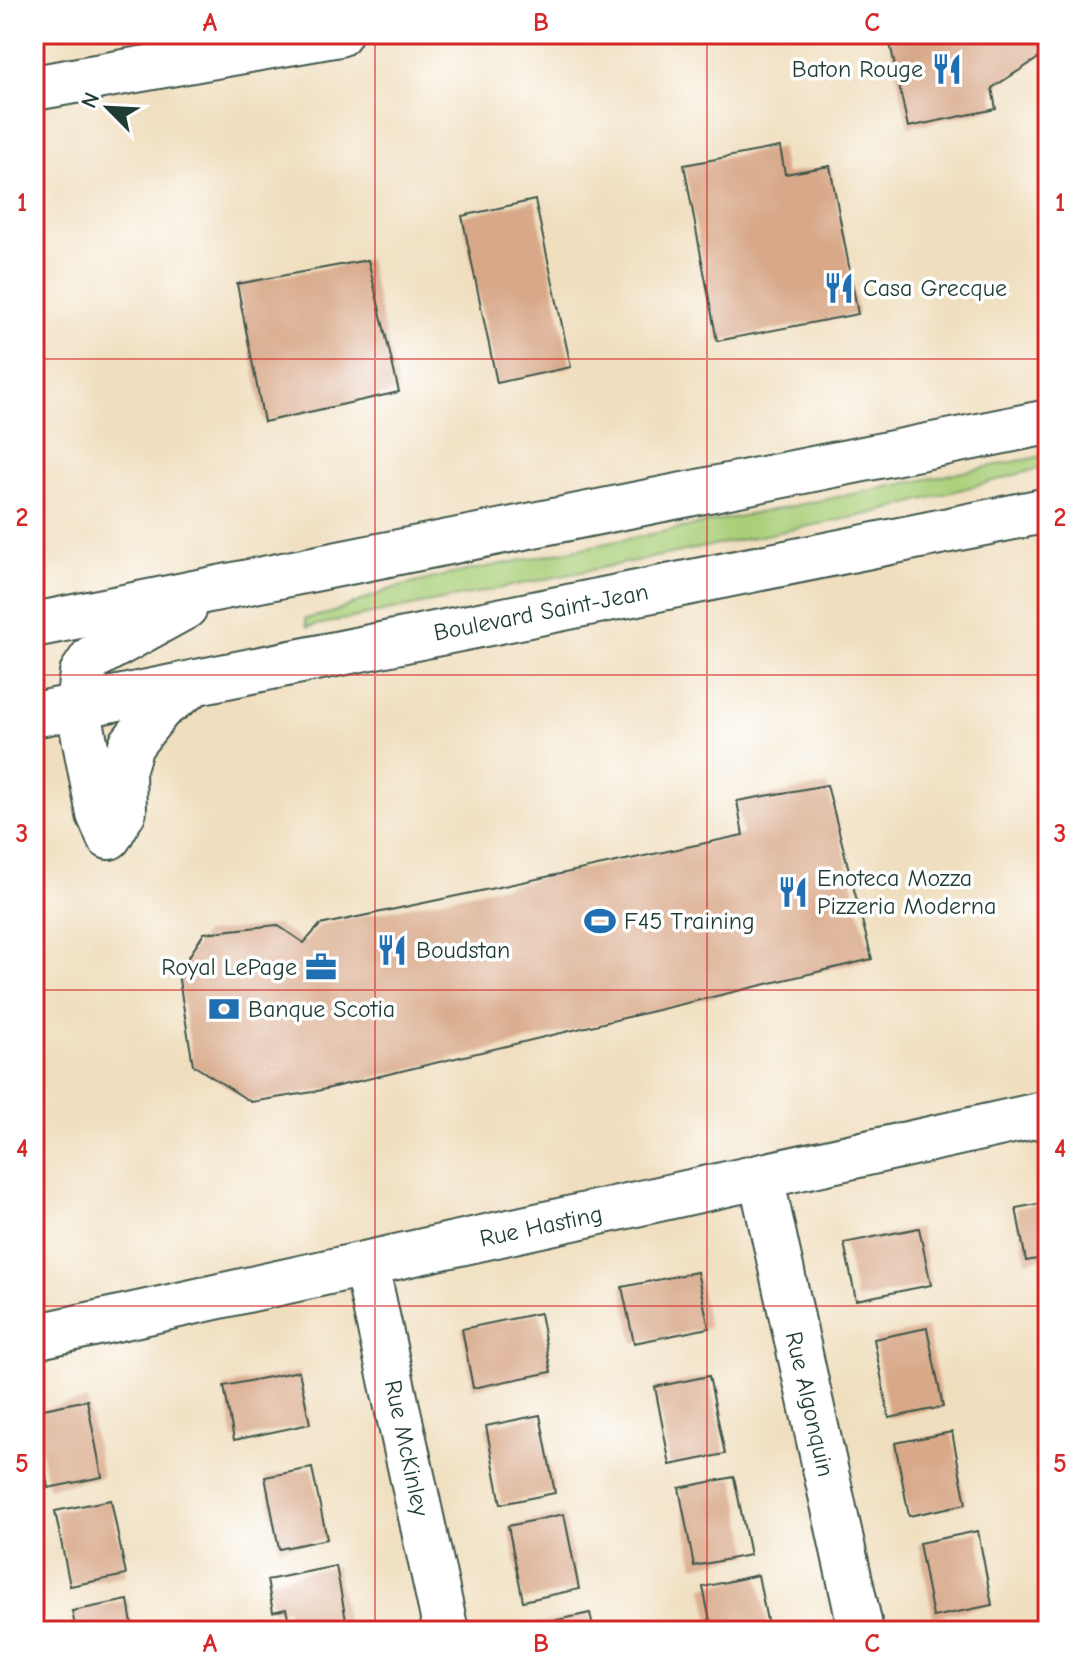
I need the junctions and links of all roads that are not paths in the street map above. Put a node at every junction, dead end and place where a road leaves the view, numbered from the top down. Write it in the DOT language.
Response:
graph roads {
  1 [pos="339,34"];
  2 [pos="34,88"];
  3 [pos="1048,422"];
  4 [pos="1048,510"];
  5 [pos="218,589"];
  6 [pos="34,625"];
  7 [pos="196,682"];
  8 [pos="78,706"];
  9 [pos="34,715"];
  10 [pos="1048,1113"];
  11 [pos="761,1177"];
  12 [pos="366,1265"];
  13 [pos="34,1337"];
  14 [pos="446,1631"];
  15 [pos="861,1631"];
  1 -- 2 [label="main road"];
  3 -- 5 [label="main road"];
  4 -- 7 [label="main road, Boulevard Saint-Jean"];
  5 -- 6 [label="main road"];
  5 -- 8 [label="main road"];
  7 -- 8 [label="main road, Boulevard Saint-Jean"];
  7 -- 8 [label="main road"];
  8 -- 9 [label="main road, Boulevard Saint-Jean"];
  10 -- 11 [label="main road, Rue Hasting"];
  11 -- 12 [label="main road, Rue Hasting"];
  11 -- 15 [label="main road, Rue Algonquin"];
  12 -- 13 [label="main road, Rue Hasting"];
  12 -- 14 [label="main road, Rue McKinley"];
}
